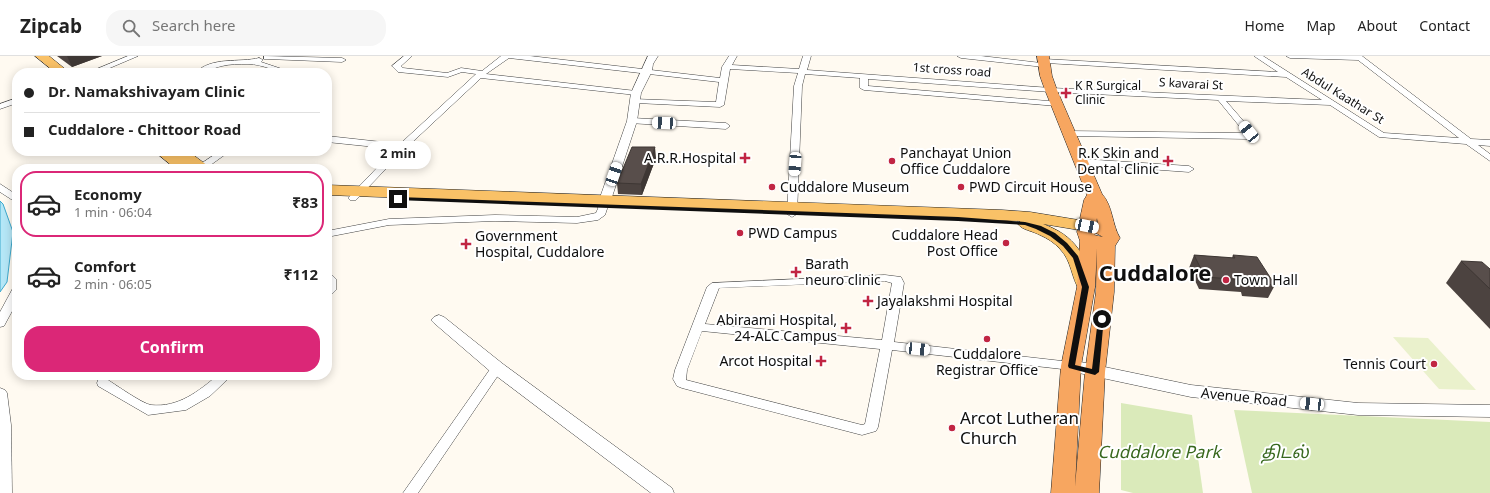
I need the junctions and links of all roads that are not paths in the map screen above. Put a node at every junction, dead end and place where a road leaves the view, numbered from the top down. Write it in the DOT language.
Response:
graph roads {
  1 [pos="29,56"];
  2 [pos="42,56"];
  3 [pos="134,56"];
  4 [pos="408,56"];
  5 [pos="506,56"];
  6 [pos="511,56"];
  7 [pos="653,56"];
  8 [pos="733,56"];
  9 [pos="807,56"];
  10 [pos="961,56"];
  11 [pos="1258,56"];
  12 [pos="1290,56"];
  13 [pos="268,57"];
  14 [pos="1358,57"];
  15 [pos="557,58"];
  16 [pos="342,60"];
  17 [pos="1044,61"];
  18 [pos="254,62"];
  19 [pos="726,67"];
  20 [pos="45,68"];
  21 [pos="58,68"];
  22 [pos="104,68"];
  23 [pos="207,68"];
  24 [pos="274,68"];
  25 [pos="647,70"];
  26 [pos="802,72"];
  27 [pos="481,74"];
  28 [pos="1287,75"];
  29 [pos="864,76"];
  30 [pos="722,80"];
  31 [pos="1051,90"];
  32 [pos="636,97"];
  33 [pos="1220,98"];
  34 [pos="12,102"];
  35 [pos="1330,103"];
  36 [pos="1057,104"];
  37 [pos="0,107"];
  38 [pos="632,121"];
  39 [pos="726,126"];
  40 [pos="1070,134"];
  41 [pos="332,140"];
  42 [pos="1469,141"];
  43 [pos="1490,143"];
  44 [pos="402,147"];
  45 [pos="168,156"];
  46 [pos="185,156"];
  47 [pos="219,156"];
  48 [pos="1490,158"];
  49 [pos="1082,162"];
  50 [pos="179,164"];
  51 [pos="197,164"];
  52 [pos="208,164"];
  53 [pos="1189,169"];
  54 [pos="0,187"];
  55 [pos="332,191"];
  56 [pos="356,194"];
  57 [pos="1095,195"];
  58 [pos="12,196"];
  59 [pos="332,196"];
  60 [pos="604,203"];
  61 [pos="792,210"];
  62 [pos="1028,220"];
  63 [pos="1094,231"];
  64 [pos="332,233"];
  65 [pos="1086,287"];
  66 [pos="12,300"];
  67 [pos="439,320"];
  68 [pos="0,323"];
  69 [pos="698,327"];
  70 [pos="887,345"];
  71 [pos="1071,366"];
  72 [pos="497,368"];
  73 [pos="1095,372"];
  74 [pos="220,380"];
  75 [pos="103,383"];
  76 [pos="0,394"];
  77 [pos="1490,411"];
  78 [pos="5,493"];
  79 [pos="410,493"];
  80 [pos="665,493"];
  81 [pos="1063,493"];
  82 [pos="1087,493"];
  1 -- 20 [label="main road"];
  2 -- 21 [label="main road"];
  3 -- 22 [label="street"];
  4 -- 27 [label="street"];
  5 -- 27 [label="street"];
  6 -- 15 [label="street"];
  7 -- 25 [label="street"];
  8 -- 19 [label="street"];
  9 -- 26 [label="street"];
  10 -- 17 [label="street"];
  11 -- 28 [label="street, Abdul Kaathar St"];
  12 -- 14 [label="street"];
  13 -- 16 [label="street"];
  13 -- 18 [label="street"];
  14 -- 42 [label="street"];
  15 -- 25 [label="street"];
  17 -- 28 [label="street"];
  17 -- 31 [label="highway"];
  18 -- 23 [label="street"];
  18 -- 24 [label="street"];
  19 -- 26 [label="street, 1st cross road"];
  19 -- 30 [label="street"];
  25 -- 30 [label="street"];
  25 -- 32 [label="street"];
  26 -- 29 [label="street, 1st cross road"];
  26 -- 61 [label="street"];
  27 -- 32 [label="street"];
  27 -- 44 [label="street"];
  28 -- 35 [label="street, Abdul Kaathar St"];
  29 -- 31 [label="street, 1st cross road"];
  29 -- 36 [label="street"];
  30 -- 32 [label="street"];
  31 -- 33 [label="street, S kavarai St"];
  31 -- 36 [label="highway"];
  32 -- 38 [label="street"];
  33 -- 35 [label="street, S kavarai St"];
  33 -- 40 [label="street"];
  34 -- 37 [label="street"];
  35 -- 42 [label="street, Abdul Kaathar St"];
  36 -- 40 [label="highway"];
  38 -- 39 [label="street"];
  38 -- 60 [label="street"];
  40 -- 49 [label="highway"];
  41 -- 44 [label="street"];
  42 -- 43 [label="street, Abdul Kaathar St"];
  42 -- 48 [label="street"];
  44 -- 56 [label="street"];
  45 -- 50 [label="main road"];
  46 -- 51 [label="main road"];
  47 -- 52 [label="street"];
  49 -- 53 [label="street"];
  49 -- 57 [label="highway"];
  54 -- 58 [label="street"];
  55 -- 56 [label="main road"];
  56 -- 59 [label="main road"];
  56 -- 60 [label="main road"];
  57 -- 63 [label="highway"];
  57 -- 63 [label="highway"];
  60 -- 61 [label="main road"];
  60 -- 64 [label="street"];
  61 -- 62 [label="main road"];
  62 -- 63 [label="main road"];
  62 -- 63 [label="main road"];
  62 -- 65 [label="main road"];
  63 -- 65 [label="highway"];
  63 -- 73 [label="highway"];
  65 -- 71 [label="highway"];
  66 -- 68 [label="street"];
  67 -- 72 [label="street"];
  69 -- 70 [label="street"];
  69 -- 70 [label="street"];
  69 -- 70 [label="street"];
  70 -- 71 [label="street"];
  71 -- 73 [label="street, Avenue Road"];
  71 -- 81 [label="highway"];
  72 -- 79 [label="street"];
  72 -- 80 [label="street"];
  73 -- 77 [label="street, Avenue Road"];
  73 -- 82 [label="highway"];
  74 -- 75 [label="street"];
  76 -- 78 [label="street"];
}
